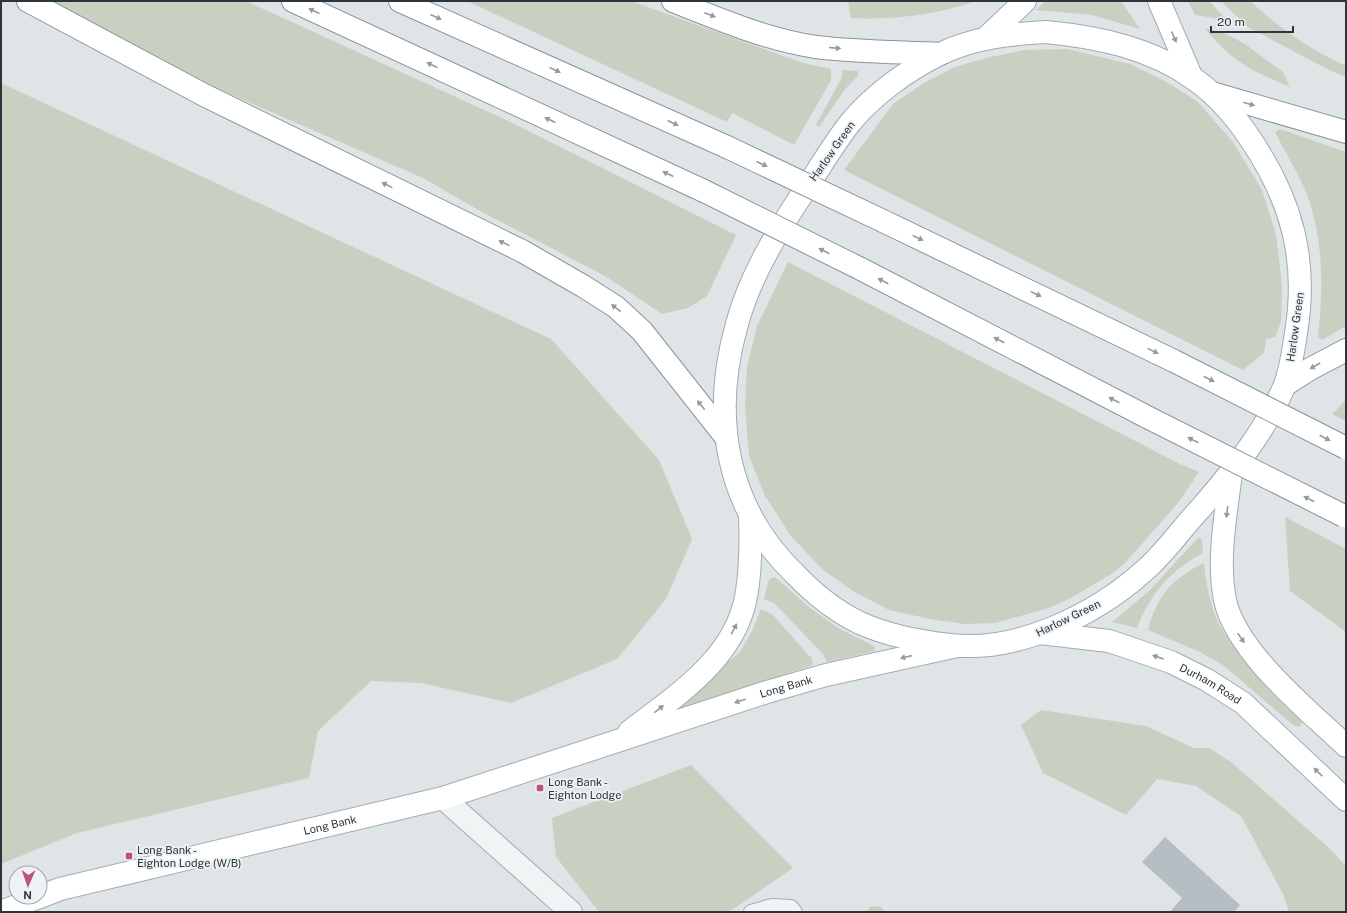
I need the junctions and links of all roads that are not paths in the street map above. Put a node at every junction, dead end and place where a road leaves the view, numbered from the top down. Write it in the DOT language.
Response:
graph roads {
  1 [pos="28,1"];
  2 [pos="293,1"];
  3 [pos="400,1"];
  4 [pos="674,1"];
  5 [pos="1025,1"];
  6 [pos="1159,1"];
  7 [pos="986,38"];
  8 [pos="940,54"];
  9 [pos="1191,76"];
  10 [pos="1212,93"];
  11 [pos="1346,132"];
  12 [pos="1346,350"];
  13 [pos="1285,385"];
  14 [pos="725,436"];
  15 [pos="1346,448"];
  16 [pos="1231,473"];
  17 [pos="750,515"];
  18 [pos="1345,517"];
  19 [pos="1040,633"];
  20 [pos="958,646"];
  21 [pos="618,742"];
  22 [pos="1346,746"];
  23 [pos="443,798"];
  24 [pos="1346,800"];
  25 [pos="48,894"];
  26 [pos="19,905"];
  27 [pos="1,912"];
  28 [pos="571,912"];
  29 [pos="751,912"];
  30 [pos="795,912"];
  14 -- 1 [label="main road, one-way"];
  18 -- 2 [label="main road, one-way, bridge"];
  3 -- 15 [label="main road, one-way, bridge"];
  4 -- 8 [label="main road, one-way"];
  5 -- 7 [label="main road"];
  6 -- 9 [label="main road, one-way"];
  7 -- 8 [label="main road, Harlow Green"];
  7 -- 9 [label="main road, Harlow Green"];
  8 -- 14 [label="main road, Harlow Green"];
  9 -- 10 [label="main road, Harlow Green"];
  10 -- 11 [label="main road, one-way"];
  10 -- 13 [label="main road, Harlow Green"];
  12 -- 13 [label="main road, one-way"];
  13 -- 16 [label="main road, Harlow Green"];
  14 -- 17 [label="main road, Harlow Green"];
  16 -- 19 [label="main road, Harlow Green"];
  16 -- 22 [label="main road, one-way"];
  17 -- 20 [label="main road, Harlow Green"];
  21 -- 17 [label="main road, Long Bank, one-way"];
  19 -- 20 [label="main road, Harlow Green"];
  24 -- 19 [label="main road, Durham Road, one-way"];
  20 -- 21 [label="main road, Long Bank, one-way"];
  21 -- 23 [label="main road, Long Bank"];
  23 -- 25 [label="main road, Long Bank"];
  23 -- 28 [label="street"];
  26 -- 27 [label="main road, Long Bank"];
  29 -- 30 [label="lane"];
}
